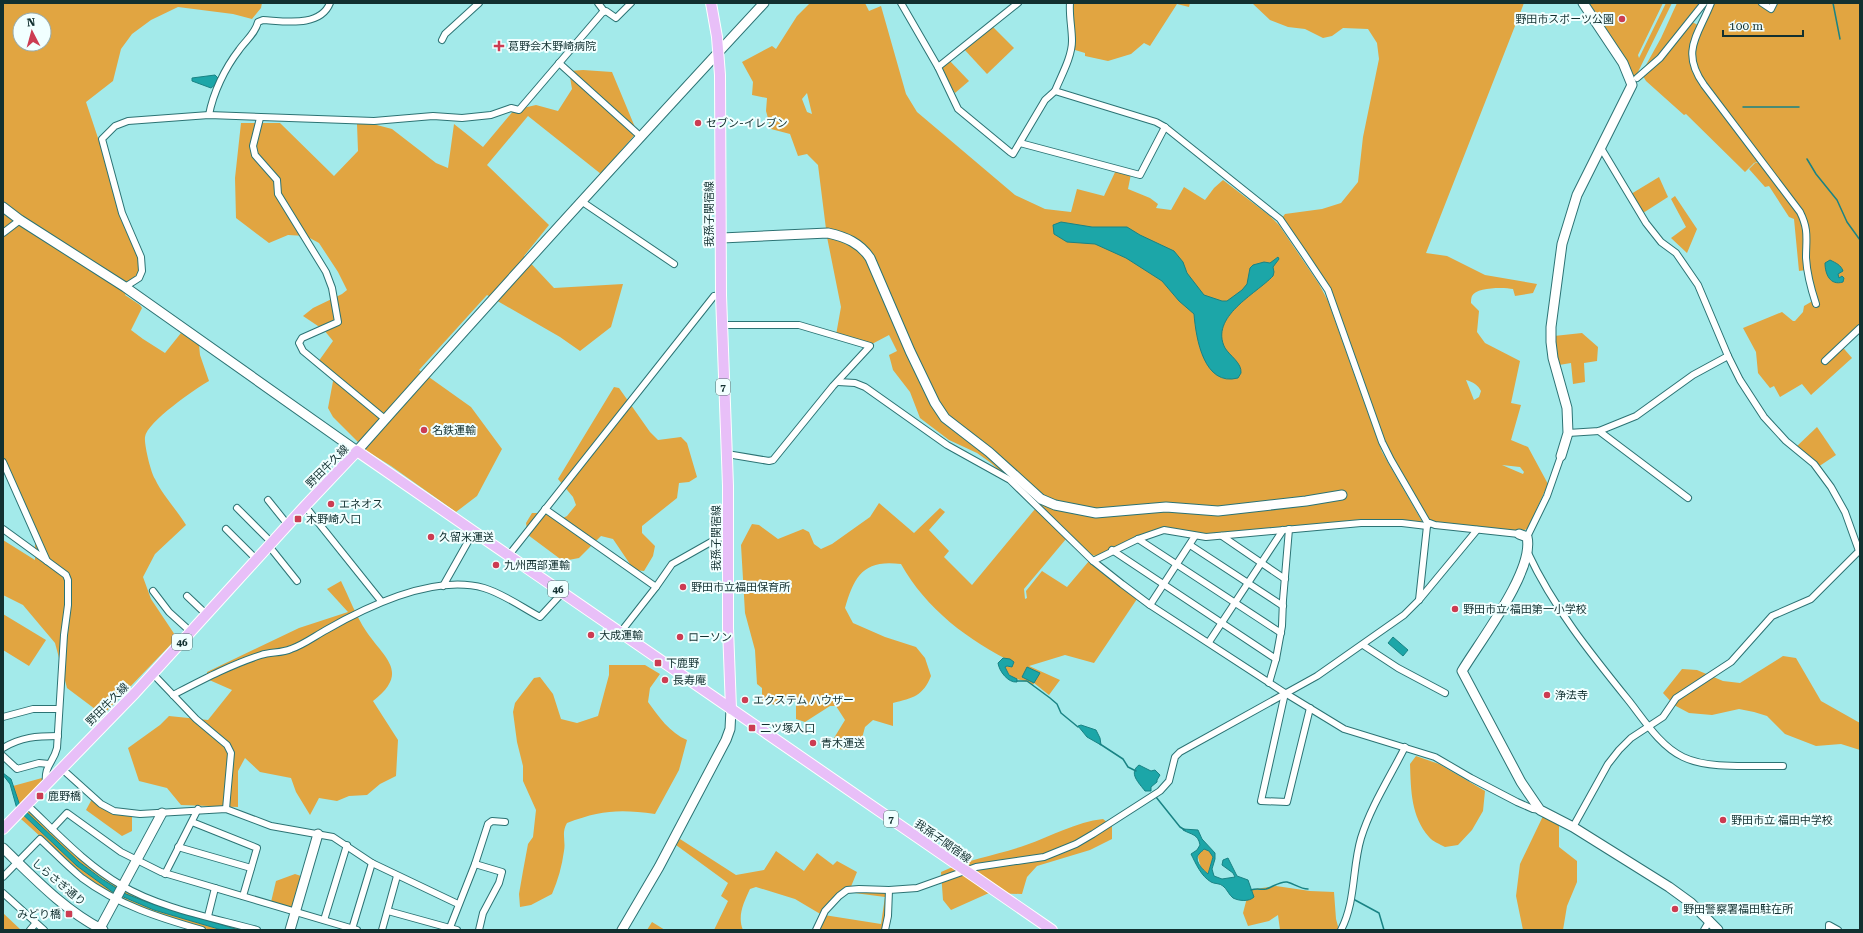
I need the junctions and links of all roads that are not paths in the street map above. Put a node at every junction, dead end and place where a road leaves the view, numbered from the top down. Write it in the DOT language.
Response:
graph roads {
  1 [pos="330,3"];
  2 [pos="479,3"];
  3 [pos="598,3"];
  4 [pos="631,3"];
  5 [pos="711,3"];
  6 [pos="764,3"];
  7 [pos="900,3"];
  8 [pos="1018,3"];
  9 [pos="1070,3"];
  10 [pos="1583,3"];
  11 [pos="1704,3"];
  12 [pos="1711,3"];
  13 [pos="1762,3"];
  14 [pos="1774,3"];
  15 [pos="604,11"];
  16 [pos="1690,21"];
  17 [pos="1702,27"];
  18 [pos="442,40"];
  19 [pos="718,51"];
  20 [pos="559,63"];
  21 [pos="938,67"];
  22 [pos="1643,68"];
  23 [pos="1634,80"];
  24 [pos="1055,91"];
  25 [pos="209,115"];
  26 [pos="260,118"];
  27 [pos="1165,127"];
  28 [pos="640,136"];
  29 [pos="1020,143"];
  30 [pos="1601,148"];
  31 [pos="581,201"];
  32 [pos="3,207"];
  33 [pos="20,220"];
  34 [pos="3,232"];
  35 [pos="722,238"];
  36 [pos="674,264"];
  37 [pos="125,287"];
  38 [pos="721,295"];
  39 [pos="1816,304"];
  40 [pos="722,325"];
  41 [pos="1860,328"];
  42 [pos="1728,356"];
  43 [pos="1825,361"];
  44 [pos="838,382"];
  45 [pos="385,419"];
  46 [pos="1600,431"];
  47 [pos="1568,433"];
  48 [pos="357,451"];
  49 [pos="727,454"];
  50 [pos="1562,456"];
  51 [pos="3,462"];
  52 [pos="1342,495"];
  53 [pos="1688,498"];
  54 [pos="268,500"];
  55 [pos="305,506"];
  56 [pos="237,508"];
  57 [pos="545,509"];
  58 [pos="288,525"];
  59 [pos="1428,525"];
  60 [pos="3,529"];
  61 [pos="226,529"];
  62 [pos="1286,529"];
  63 [pos="1477,530"];
  64 [pos="474,531"];
  65 [pos="1523,535"];
  66 [pos="1196,536"];
  67 [pos="1222,536"];
  68 [pos="728,537"];
  69 [pos="1138,539"];
  70 [pos="270,545"];
  71 [pos="1190,545"];
  72 [pos="1112,550"];
  73 [pos="1528,553"];
  74 [pos="510,555"];
  75 [pos="257,560"];
  76 [pos="1093,560"];
  77 [pos="47,561"];
  78 [pos="1176,564"];
  79 [pos="1262,564"];
  80 [pos="1285,579"];
  81 [pos="297,581"];
  82 [pos="1163,584"];
  83 [pos="1248,584"];
  84 [pos="443,586"];
  85 [pos="656,587"];
  86 [pos="153,591"];
  87 [pos="562,592"];
  88 [pos="187,596"];
  89 [pos="1419,600"];
  90 [pos="382,601"];
  91 [pos="1235,604"];
  92 [pos="1150,605"];
  93 [pos="1283,606"];
  94 [pos="207,615"];
  95 [pos="1222,623"];
  96 [pos="191,632"];
  97 [pos="620,633"];
  98 [pos="1281,633"];
  99 [pos="1208,642"];
  100 [pos="1363,645"];
  101 [pos="1276,659"];
  102 [pos="153,674"];
  103 [pos="1269,683"];
  104 [pos="1285,693"];
  105 [pos="1445,694"];
  106 [pos="173,695"];
  107 [pos="1310,708"];
  108 [pos="59,709"];
  109 [pos="731,709"];
  110 [pos="3,717"];
  111 [pos="1648,725"];
  112 [pos="58,736"];
  113 [pos="1405,747"];
  114 [pos="3,748"];
  115 [pos="3,756"];
  116 [pos="49,764"];
  117 [pos="1782,766"];
  118 [pos="61,768"];
  119 [pos="46,784"];
  120 [pos="23,808"];
  121 [pos="226,809"];
  122 [pos="198,810"];
  123 [pos="1540,810"];
  124 [pos="162,813"];
  125 [pos="192,822"];
  126 [pos="505,822"];
  127 [pos="1573,827"];
  128 [pos="3,829"];
  129 [pos="52,829"];
  130 [pos="318,834"];
  131 [pos="347,845"];
  132 [pos="178,847"];
  133 [pos="3,848"];
  134 [pos="136,861"];
  135 [pos="17,862"];
  136 [pos="372,863"];
  137 [pos="475,864"];
  138 [pos="251,868"];
  139 [pos="966,870"];
  140 [pos="165,874"];
  141 [pos="397,876"];
  142 [pos="3,877"];
  143 [pos="122,887"];
  144 [pos="215,888"];
  145 [pos="890,890"];
  146 [pos="3,893"];
  147 [pos="243,896"];
  148 [pos="116,898"];
  149 [pos="458,904"];
  150 [pos="388,910"];
  151 [pos="295,912"];
  152 [pos="208,916"];
  153 [pos="324,920"];
  154 [pos="1710,920"];
  155 [pos="35,924"];
  156 [pos="100,929"];
  157 [pos="354,929"];
  158 [pos="449,929"];
  159 [pos="30,930"];
  160 [pos="44,930"];
  161 [pos="202,930"];
  162 [pos="257,930"];
  163 [pos="290,930"];
  164 [pos="382,930"];
  165 [pos="457,930"];
  166 [pos="479,930"];
  167 [pos="622,930"];
  168 [pos="816,930"];
  169 [pos="885,930"];
  170 [pos="1052,930"];
  171 [pos="1341,930"];
  172 [pos="1704,930"];
  173 [pos="1718,930"];
  174 [pos="1829,930"];
  175 [pos="1838,930"];
  1 -- 25 [label="street"];
  2 -- 18 [label="street"];
  3 -- 15 [label="street"];
  4 -- 15 [label="street"];
  5 -- 19 [label="main road, 我孫子関宿線 / 7"];
  6 -- 19 [label="street"];
  7 -- 21 [label="street"];
  8 -- 21 [label="street"];
  9 -- 24 [label="street"];
  10 -- 23 [label="street"];
  11 -- 16 [label="street"];
  12 -- 17 [label="street"];
  13 -- 14 [label="street"];
  15 -- 20 [label="street"];
  16 -- 17 [label="street"];
  16 -- 23 [label="street"];
  17 -- 39 [label="street"];
  19 -- 28 [label="street"];
  19 -- 35 [label="main road, 我孫子関宿線 / 7"];
  20 -- 26 [label="street"];
  20 -- 28 [label="street"];
  21 -- 29 [label="street"];
  22 -- 23 [label="street"];
  23 -- 30 [label="street"];
  24 -- 27 [label="street"];
  24 -- 29 [label="street"];
  25 -- 26 [label="street"];
  25 -- 37 [label="street"];
  26 -- 45 [label="street"];
  27 -- 29 [label="street"];
  27 -- 59 [label="street"];
  28 -- 31 [label="street"];
  30 -- 42 [label="street"];
  30 -- 47 [label="street"];
  31 -- 36 [label="street"];
  31 -- 45 [label="street"];
  32 -- 33 [label="street"];
  33 -- 34 [label="street"];
  33 -- 37 [label="street"];
  35 -- 38 [label="main road, 我孫子関宿線 / 7"];
  35 -- 52 [label="street"];
  37 -- 48 [label="street"];
  38 -- 40 [label="main road, 我孫子関宿線 / 7"];
  38 -- 57 [label="street"];
  40 -- 44 [label="street"];
  40 -- 49 [label="main road, 我孫子関宿線 / 7"];
  41 -- 43 [label="street"];
  42 -- 46 [label="street"];
  42 -- 111 [label="street"];
  44 -- 49 [label="street"];
  44 -- 76 [label="street"];
  45 -- 48 [label="street"];
  46 -- 47 [label="street"];
  46 -- 53 [label="street"];
  47 -- 50 [label="street"];
  48 -- 55 [label="main road, 野田牛久線 / 46"];
  48 -- 64 [label="main road, 野田牛久線 / 46"];
  49 -- 68 [label="main road, 我孫子関宿線 / 7"];
  50 -- 65 [label="street"];
  51 -- 77 [label="street"];
  54 -- 58 [label="street"];
  55 -- 58 [label="main road, 野田牛久線 / 46"];
  55 -- 90 [label="street"];
  56 -- 70 [label="street"];
  57 -- 74 [label="street"];
  57 -- 85 [label="street"];
  58 -- 70 [label="main road, 野田牛久線 / 46"];
  59 -- 62 [label="street"];
  59 -- 63 [label="street"];
  59 -- 89 [label="street"];
  60 -- 77 [label="street"];
  61 -- 75 [label="street"];
  62 -- 67 [label="street"];
  62 -- 79 [label="street"];
  62 -- 80 [label="street"];
  63 -- 65 [label="street"];
  63 -- 89 [label="street"];
  64 -- 74 [label="main road, 野田牛久線 / 46"];
  64 -- 84 [label="street"];
  65 -- 73 [label="street"];
  66 -- 67 [label="street"];
  66 -- 69 [label="street"];
  66 -- 71 [label="street"];
  67 -- 79 [label="street"];
  68 -- 85 [label="street"];
  68 -- 109 [label="main road, 我孫子関宿線 / 7"];
  69 -- 72 [label="street"];
  69 -- 78 [label="street"];
  70 -- 75 [label="main road, 野田牛久線 / 46"];
  70 -- 81 [label="street"];
  71 -- 78 [label="street"];
  71 -- 83 [label="street"];
  72 -- 76 [label="street"];
  72 -- 82 [label="street"];
  73 -- 111 [label="street"];
  73 -- 123 [label="street"];
  74 -- 87 [label="main road, 野田牛久線 / 46"];
  75 -- 94 [label="main road, 野田牛久線 / 46"];
  76 -- 92 [label="street"];
  77 -- 108 [label="street"];
  78 -- 82 [label="street"];
  78 -- 91 [label="street"];
  79 -- 80 [label="street"];
  79 -- 83 [label="street"];
  80 -- 93 [label="street"];
  82 -- 92 [label="street"];
  82 -- 95 [label="street"];
  83 -- 91 [label="street"];
  83 -- 93 [label="street"];
  84 -- 87 [label="street"];
  84 -- 90 [label="street"];
  85 -- 97 [label="street"];
  86 -- 96 [label="street"];
  87 -- 97 [label="main road, 野田牛久線 / 46"];
  88 -- 94 [label="street"];
  89 -- 100 [label="street"];
  90 -- 106 [label="street"];
  91 -- 95 [label="street"];
  91 -- 98 [label="street"];
  92 -- 99 [label="street"];
  93 -- 98 [label="street"];
  94 -- 96 [label="main road, 野田牛久線 / 46"];
  95 -- 99 [label="street"];
  95 -- 101 [label="street"];
  96 -- 102 [label="main road, 野田牛久線 / 46"];
  97 -- 109 [label="main road, 野田牛久線 / 46"];
  98 -- 101 [label="street"];
  99 -- 103 [label="street"];
  100 -- 104 [label="street"];
  100 -- 105 [label="street"];
  101 -- 103 [label="street"];
  102 -- 106 [label="street"];
  102 -- 118 [label="main road, 野田牛久線 / 46"];
  103 -- 104 [label="street"];
  104 -- 107 [label="street"];
  104 -- 107 [label="street"];
  104 -- 139 [label="street"];
  106 -- 121 [label="street"];
  107 -- 113 [label="street"];
  108 -- 110 [label="street"];
  108 -- 112 [label="street"];
  109 -- 139 [label="main road, 我孫子関宿線 / 7"];
  109 -- 167 [label="street"];
  111 -- 117 [label="street"];
  111 -- 127 [label="street"];
  112 -- 114 [label="street"];
  112 -- 116 [label="street"];
  113 -- 123 [label="street"];
  113 -- 171 [label="street"];
  115 -- 116 [label="street"];
  116 -- 119 [label="street"];
  118 -- 119 [label="main road, 野田牛久線 / 46"];
  118 -- 124 [label="street"];
  119 -- 120 [label="main road, 野田牛久線 / 46"];
  120 -- 128 [label="main road, 野田牛久線 / 46"];
  120 -- 129 [label="street"];
  121 -- 122 [label="street"];
  121 -- 130 [label="street"];
  122 -- 124 [label="street"];
  122 -- 125 [label="street"];
  123 -- 127 [label="street"];
  124 -- 134 [label="street"];
  125 -- 132 [label="street"];
  125 -- 138 [label="street"];
  126 -- 137 [label="street"];
  127 -- 154 [label="street"];
  129 -- 134 [label="street"];
  129 -- 143 [label="street"];
  130 -- 131 [label="street"];
  130 -- 151 [label="street"];
  131 -- 136 [label="street"];
  131 -- 153 [label="street"];
  132 -- 138 [label="street"];
  132 -- 140 [label="street"];
  133 -- 135 [label="street, しらさぎ通り"];
  134 -- 140 [label="street"];
  134 -- 143 [label="street"];
  135 -- 142 [label="street"];
  135 -- 148 [label="street"];
  135 -- 156 [label="street, しらさぎ通り"];
  136 -- 141 [label="street"];
  136 -- 157 [label="street"];
  137 -- 149 [label="street"];
  137 -- 166 [label="street"];
  138 -- 147 [label="street"];
  139 -- 145 [label="street"];
  139 -- 170 [label="main road, 我孫子関宿線 / 7"];
  140 -- 144 [label="street"];
  141 -- 149 [label="street"];
  141 -- 150 [label="street"];
  143 -- 148 [label="street"];
  143 -- 152 [label="street"];
  144 -- 147 [label="street"];
  144 -- 152 [label="street"];
  145 -- 168 [label="street"];
  145 -- 169 [label="street"];
  146 -- 155 [label="street"];
  147 -- 151 [label="street"];
  148 -- 156 [label="street"];
  148 -- 161 [label="street"];
  149 -- 158 [label="street"];
  150 -- 158 [label="street"];
  150 -- 164 [label="street"];
  151 -- 153 [label="street"];
  151 -- 163 [label="street"];
  152 -- 162 [label="street"];
  153 -- 157 [label="street"];
  154 -- 172 [label="street"];
  154 -- 173 [label="street"];
  155 -- 159 [label="street"];
  155 -- 160 [label="street"];
  158 -- 165 [label="street"];
  174 -- 175 [label="street"];
}
